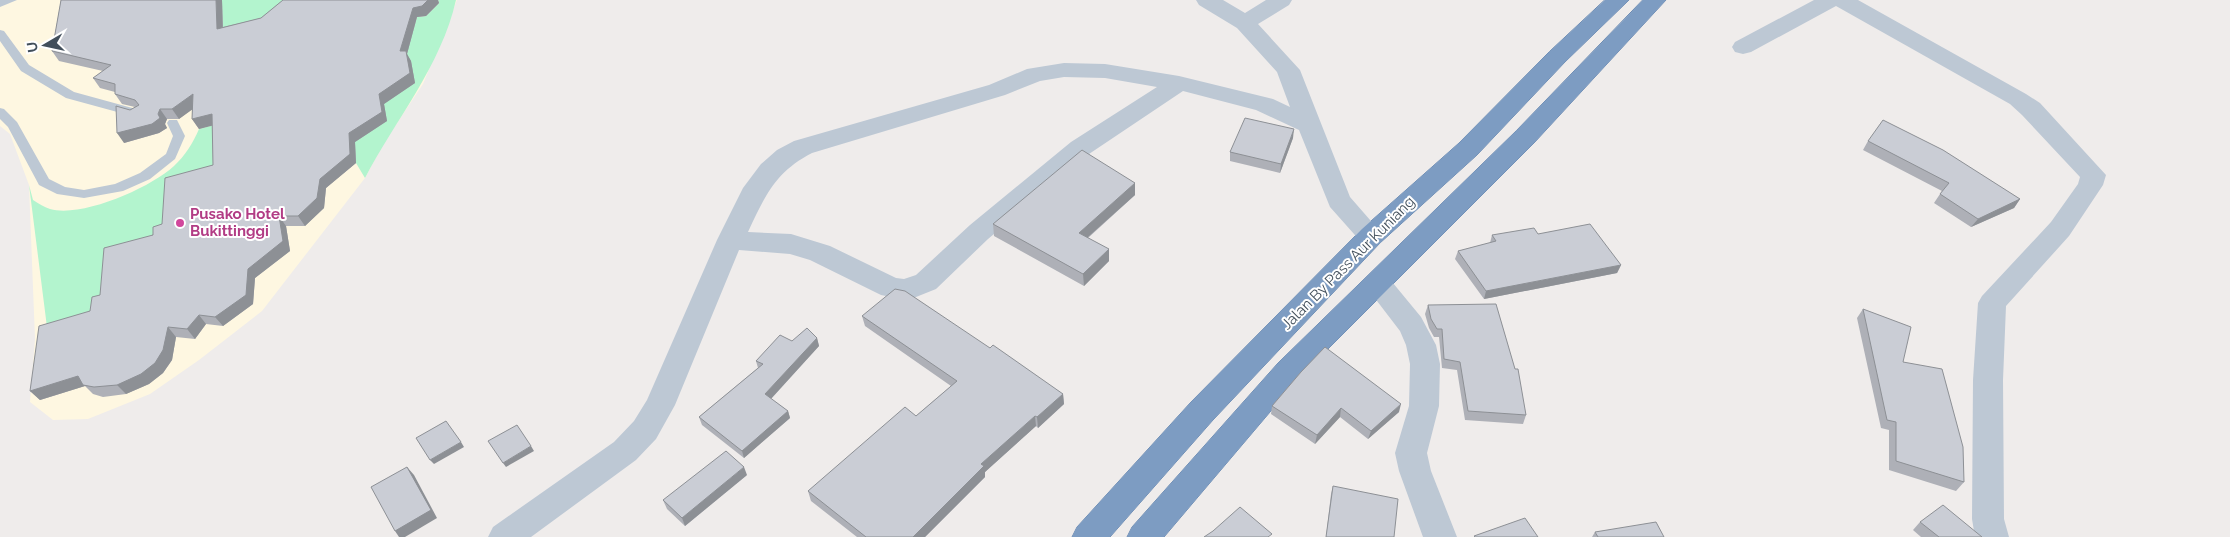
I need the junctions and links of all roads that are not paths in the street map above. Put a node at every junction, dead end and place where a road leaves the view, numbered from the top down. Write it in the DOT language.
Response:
graph roads {
  1 [pos="12,0"];
  2 [pos="1207,0"];
  3 [pos="1281,0"];
  4 [pos="1618,0"];
  5 [pos="1654,0"];
  6 [pos="1830,0"];
  7 [pos="1842,0"];
  8 [pos="0,4"];
  9 [pos="1245,23"];
  10 [pos="0,33"];
  11 [pos="1743,47"];
  12 [pos="1557,57"];
  13 [pos="1587,72"];
  14 [pos="1179,83"];
  15 [pos="0,112"];
  16 [pos="138,114"];
  17 [pos="173,123"];
  18 [pos="1311,126"];
  19 [pos="1371,236"];
  20 [pos="730,240"];
  21 [pos="1378,284"];
  22 [pos="505,537"];
  23 [pos="1089,537"];
  24 [pos="1144,537"];
  25 [pos="1440,537"];
  26 [pos="1992,537"];
  1 -- 8 [label="lane"];
  2 -- 9 [label="street"];
  3 -- 9 [label="street"];
  4 -- 12 [label="highway, Jalan By Pass Aur Kuniang"];
  5 -- 13 [label="highway"];
  6 -- 11 [label="street"];
  7 -- 26 [label="street"];
  9 -- 18 [label="street"];
  10 -- 16 [label="lane"];
  12 -- 13 [label="highway"];
  12 -- 19 [label="highway, Jalan By Pass Aur Kuniang"];
  13 -- 21 [label="highway"];
  14 -- 18 [label="street"];
  14 -- 20 [label="street"];
  14 -- 20 [label="street"];
  15 -- 17 [label="lane"];
  18 -- 19 [label="street"];
  19 -- 23 [label="highway, Jalan By Pass Aur Kuniang"];
  20 -- 22 [label="street"];
  21 -- 24 [label="highway"];
  21 -- 25 [label="street"];
}
